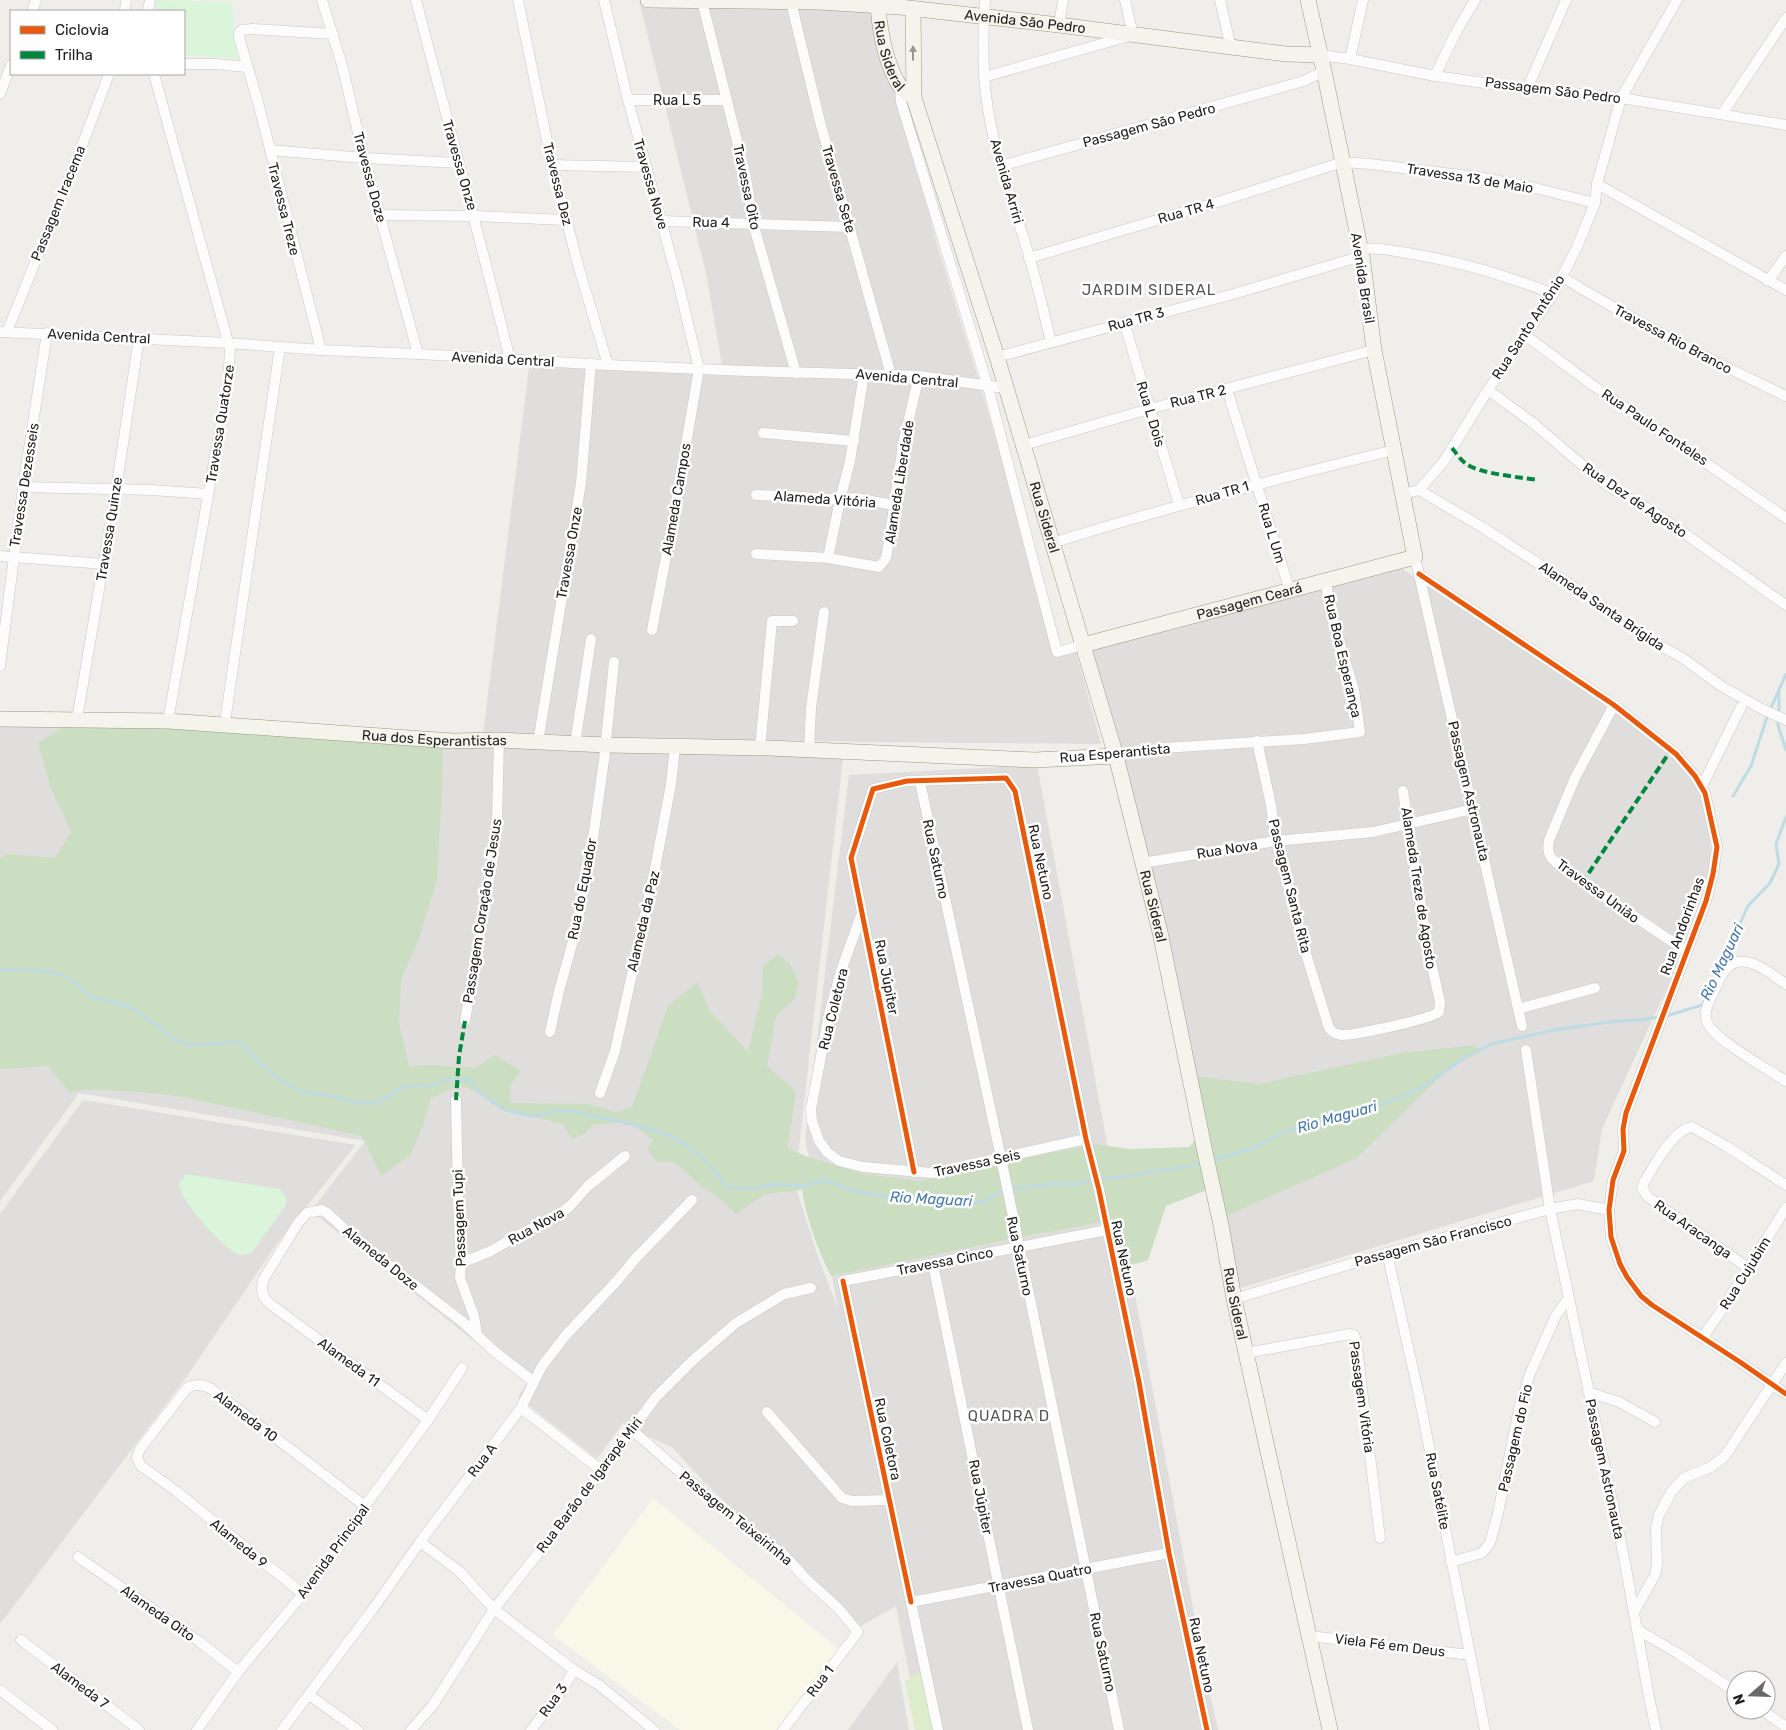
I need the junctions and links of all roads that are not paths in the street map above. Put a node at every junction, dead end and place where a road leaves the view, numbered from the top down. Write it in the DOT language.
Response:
graph roads {
  1 [pos="322,0"];
  2 [pos="416,0"];
  3 [pos="518,0"];
  4 [pos="604,0"];
  5 [pos="648,0"];
  6 [pos="657,0"];
  7 [pos="738,0"];
  8 [pos="985,0"];
  9 [pos="1063,0"];
  10 [pos="1125,0"];
  11 [pos="1220,0"];
  12 [pos="1308,0"];
  13 [pos="1363,0"];
  14 [pos="1475,0"];
  15 [pos="1566,0"];
  16 [pos="1677,0"];
  17 [pos="702,1"];
  18 [pos="820,1"];
  19 [pos="791,2"];
  20 [pos="904,5"];
  21 [pos="878,6"];
  22 [pos="984,17"];
  23 [pos="1786,18"];
  24 [pos="1059,24"];
  25 [pos="333,34"];
  26 [pos="1132,35"];
  27 [pos="1231,48"];
  28 [pos="1320,55"];
  29 [pos="1350,59"];
  30 [pos="185,64"];
  31 [pos="248,67"];
  32 [pos="10,68"];
  33 [pos="1324,71"];
  34 [pos="109,75"];
  35 [pos="154,75"];
  36 [pos="1435,76"];
  37 [pos="984,77"];
  38 [pos="900,86"];
  39 [pos="1527,89"];
  40 [pos="0,94"];
  41 [pos="914,98"];
  42 [pos="1621,98"];
  43 [pos="628,100"];
  44 [pos="726,100"];
  45 [pos="1722,114"];
  46 [pos="1786,125"];
  47 [pos="270,150"];
  48 [pos="364,158"];
  49 [pos="1342,162"];
  50 [pos="458,163"];
  51 [pos="552,165"];
  52 [pos="1001,166"];
  53 [pos="646,167"];
  54 [pos="1597,184"];
  55 [pos="1595,203"];
  56 [pos="380,215"];
  57 [pos="474,216"];
  58 [pos="566,220"];
  59 [pos="662,221"];
  60 [pos="753,223"];
  61 [pos="849,227"];
  62 [pos="1361,253"];
  63 [pos="1786,256"];
  64 [pos="1030,258"];
  65 [pos="1562,276"];
  66 [pos="1768,281"];
  67 [pos="1786,290"];
  68 [pos="1553,294"];
  69 [pos="1124,322"];
  70 [pos="3,332"];
  71 [pos="47,333"];
  72 [pos="1525,335"];
  73 [pos="140,338"];
  74 [pos="228,342"];
  75 [pos="1051,342"];
  76 [pos="280,347"];
  77 [pos="321,350"];
  78 [pos="1374,350"];
  79 [pos="418,354"];
  80 [pos="997,357"];
  81 [pos="510,360"];
  82 [pos="592,363"];
  83 [pos="608,365"];
  84 [pos="699,369"];
  85 [pos="796,373"];
  86 [pos="864,374"];
  87 [pos="891,375"];
  88 [pos="919,376"];
  89 [pos="988,386"];
  90 [pos="1006,388"];
  91 [pos="1227,390"];
  92 [pos="1488,390"];
  93 [pos="1786,396"];
  94 [pos="1149,409"];
  95 [pos="763,433"];
  96 [pos="854,441"];
  97 [pos="1024,445"];
  98 [pos="1394,450"];
  99 [pos="1256,484"];
  100 [pos="23,487"];
  101 [pos="116,490"];
  102 [pos="1419,490"];
  103 [pos="208,494"];
  104 [pos="1403,494"];
  105 [pos="756,495"];
  106 [pos="840,500"];
  107 [pos="894,505"];
  108 [pos="1179,505"];
  109 [pos="1786,518"];
  110 [pos="1052,543"];
  111 [pos="756,554"];
  112 [pos="0,556"];
  113 [pos="13,557"];
  114 [pos="1415,557"];
  115 [pos="828,558"];
  116 [pos="104,564"];
  117 [pos="1419,574"];
  118 [pos="1326,580"];
  119 [pos="1290,591"];
  120 [pos="1786,605"];
  121 [pos="824,612"];
  122 [pos="793,621"];
  123 [pos="652,630"];
  124 [pos="591,639"];
  125 [pos="1083,645"];
  126 [pos="614,662"];
  127 [pos="0,666"];
  128 [pos="1614,705"];
  129 [pos="1741,707"];
  130 [pos="226,715"];
  131 [pos="0,719"];
  132 [pos="77,719"];
  133 [pos="1786,720"];
  134 [pos="168,721"];
  135 [pos="1360,732"];
  136 [pos="499,740"];
  137 [pos="1257,741"];
  138 [pos="538,742"];
  139 [pos="575,744"];
  140 [pos="606,745"];
  141 [pos="675,747"];
  142 [pos="760,748"];
  143 [pos="809,750"];
  144 [pos="870,751"];
  145 [pos="1116,756"];
  146 [pos="920,782"];
  147 [pos="1702,786"];
  148 [pos="1403,790"];
  149 [pos="1473,809"];
  150 [pos="1409,825"];
  151 [pos="1276,841"];
  152 [pos="1142,863"];
  153 [pos="862,912"];
  154 [pos="1686,951"];
  155 [pos="1782,981"];
  156 [pos="1595,988"];
  157 [pos="1518,1008"];
  158 [pos="465,1021"];
  159 [pos="1522,1026"];
  160 [pos="1329,1028"];
  161 [pos="550,1032"];
  162 [pos="1526,1050"];
  163 [pos="1786,1081"];
  164 [pos="600,1093"];
  165 [pos="456,1100"];
  166 [pos="811,1109"];
  167 [pos="1086,1139"];
  168 [pos="625,1156"];
  169 [pos="1001,1158"];
  170 [pos="914,1172"];
  171 [pos="1786,1185"];
  172 [pos="692,1200"];
  173 [pos="1786,1208"];
  174 [pos="1550,1210"];
  175 [pos="1609,1210"];
  176 [pos="1107,1230"];
  177 [pos="1018,1247"];
  178 [pos="1387,1253"];
  179 [pos="461,1263"];
  180 [pos="933,1264"];
  181 [pos="1748,1268"];
  182 [pos="842,1281"];
  183 [pos="810,1288"];
  184 [pos="1569,1298"];
  185 [pos="1234,1299"];
  186 [pos="270,1304"];
  187 [pos="477,1334"];
  188 [pos="1702,1338"];
  189 [pos="1246,1353"];
  190 [pos="1786,1363"];
  191 [pos="462,1368"];
  192 [pos="534,1382"];
  193 [pos="1772,1384"];
  194 [pos="1588,1392"];
  195 [pos="1786,1394"];
  196 [pos="521,1408"];
  197 [pos="767,1412"];
  198 [pos="428,1420"];
  199 [pos="1655,1422"];
  200 [pos="631,1429"];
  201 [pos="601,1470"];
  202 [pos="176,1491"];
  203 [pos="889,1500"];
  204 [pos="365,1506"];
  205 [pos="1380,1538"];
  206 [pos="420,1542"];
  207 [pos="1169,1553"];
  208 [pos="78,1557"];
  209 [pos="1451,1562"];
  210 [pos="1085,1569"];
  211 [pos="998,1586"];
  212 [pos="303,1594"];
  213 [pos="911,1602"];
  214 [pos="494,1608"];
  215 [pos="1634,1612"];
  216 [pos="1638,1630"];
  217 [pos="858,1632"];
  218 [pos="1310,1636"];
  219 [pos="21,1640"];
  220 [pos="1470,1655"];
  221 [pos="574,1670"];
  222 [pos="238,1672"];
  223 [pos="1726,1685"];
  224 [pos="0,1690"];
  225 [pos="309,1695"];
  226 [pos="648,1728"];
  227 [pos="52,1730"];
  228 [pos="139,1730"];
  229 [pos="197,1730"];
  230 [pos="282,1730"];
  231 [pos="358,1730"];
  232 [pos="411,1730"];
  233 [pos="531,1730"];
  234 [pos="783,1730"];
  235 [pos="938,1730"];
  236 [pos="1028,1730"];
  237 [pos="1119,1730"];
  238 [pos="1207,1730"];
  239 [pos="1330,1730"];
  240 [pos="1485,1730"];
  241 [pos="1656,1730"];
  1 -- 25 [label="street, Travessa Doze"];
  2 -- 50 [label="street, Travessa Onze"];
  3 -- 51 [label="street, Travessa Dez"];
  4 -- 43 [label="street, Travessa Nove"];
  5 -- 6 [label="main road, Avenida São Pedro"];
  6 -- 17 [label="main road, Avenida São Pedro"];
  7 -- 17 [label="main road, Avenida São Pedro"];
  7 -- 19 [label="main road, Avenida São Pedro"];
  8 -- 22 [label="street, Avenida Arriri"];
  9 -- 24 [label="street"];
  10 -- 26 [label="street"];
  11 -- 27 [label="street"];
  12 -- 28 [label="main road, Avenida Brasil"];
  13 -- 29 [label="street"];
  14 -- 36 [label="street"];
  15 -- 39 [label="street"];
  16 -- 42 [label="street, Rua Santo Antônio"];
  17 -- 44 [label="street, Travessa Oito"];
  18 -- 19 [label="main road, Avenida São Pedro"];
  18 -- 21 [label="main road, Avenida São Pedro"];
  19 -- 61 [label="street, Travessa Sete"];
  20 -- 21 [label="main road, Avenida São Pedro"];
  20 -- 22 [label="main road, Avenida São Pedro"];
  41 -- 20 [label="main road, Rua Sideral, one-way"];
  21 -- 38 [label="main road, Rua Sideral"];
  22 -- 24 [label="main road, Avenida São Pedro"];
  22 -- 37 [label="street, Avenida Arriri"];
  23 -- 45 [label="street"];
  24 -- 26 [label="main road, Avenida São Pedro"];
  25 -- 31 [label="street, Travessa Treze"];
  25 -- 48 [label="street, Travessa Doze"];
  26 -- 27 [label="main road, Avenida São Pedro"];
  26 -- 37 [label="street, Avenida São Pedro"];
  27 -- 28 [label="main road, Avenida São Pedro"];
  28 -- 29 [label="street, Passagem São Pedro"];
  28 -- 33 [label="main road, Avenida Brasil"];
  29 -- 36 [label="street, Passagem São Pedro"];
  30 -- 31 [label="street"];
  31 -- 47 [label="street, Travessa Treze"];
  32 -- 40 [label="street"];
  33 -- 49 [label="main road, Avenida Brasil"];
  33 -- 52 [label="street, Passagem São Pedro"];
  34 -- 70 [label="street, Passagem Iracema"];
  35 -- 74 [label="street, Travessa Quatorze"];
  36 -- 39 [label="street, Passagem São Pedro"];
  37 -- 52 [label="street, Avenida Arriri"];
  38 -- 41 [label="main road, Rua Sideral"];
  38 -- 89 [label="street"];
  39 -- 42 [label="street, Passagem São Pedro"];
  41 -- 80 [label="main road, Rua Sideral"];
  42 -- 45 [label="street, Passagem São Pedro"];
  42 -- 54 [label="street, Rua Santo Antônio"];
  43 -- 44 [label="street, Rua L 5"];
  43 -- 53 [label="street, Travessa Nove"];
  44 -- 60 [label="street, Travessa Oito"];
  45 -- 46 [label="street, Passagem São Pedro"];
  47 -- 48 [label="street"];
  47 -- 77 [label="street, Travessa Treze"];
  48 -- 50 [label="street"];
  48 -- 56 [label="street, Travessa Doze"];
  49 -- 55 [label="street, Travessa 13 de Maio"];
  49 -- 62 [label="main road, Avenida Brasil"];
  49 -- 64 [label="street, Rua TR 4"];
  50 -- 57 [label="street, Travessa Onze"];
  51 -- 53 [label="street"];
  51 -- 58 [label="street, Travessa Dez"];
  52 -- 64 [label="street, Avenida Arriri"];
  53 -- 59 [label="street, Travessa Nove"];
  54 -- 55 [label="street, Rua Santo Antônio"];
  54 -- 66 [label="street"];
  55 -- 65 [label="street, Rua Santo Antônio"];
  56 -- 57 [label="street"];
  56 -- 79 [label="street, Travessa Doze"];
  57 -- 58 [label="street"];
  57 -- 81 [label="street, Travessa Onze"];
  58 -- 83 [label="street, Travessa Dez"];
  59 -- 60 [label="street, Rua 4"];
  59 -- 84 [label="street, Travessa Nove"];
  60 -- 61 [label="street, Rua 4"];
  60 -- 85 [label="street, Travessa Oito"];
  61 -- 87 [label="street, Travessa Sete"];
  62 -- 68 [label="street"];
  62 -- 69 [label="street, Rua TR 3"];
  62 -- 78 [label="main road, Avenida Brasil"];
  63 -- 66 [label="street"];
  64 -- 75 [label="street, Avenida Arriri"];
  65 -- 68 [label="street, Rua Santo Antônio"];
  65 -- 93 [label="street, Travessa Rio Branco"];
  66 -- 67 [label="street"];
  68 -- 72 [label="street, Rua Santo Antônio"];
  69 -- 75 [label="street, Rua TR 3"];
  69 -- 94 [label="street, Rua L Dois"];
  70 -- 71 [label="street, Avenida Central"];
  71 -- 73 [label="street, Avenida Central"];
  71 -- 100 [label="street, Travessa Dezesseis"];
  72 -- 92 [label="street, Rua Santo Antônio"];
  72 -- 109 [label="street, Rua Paulo Fonteles"];
  73 -- 74 [label="street, Avenida Central"];
  73 -- 101 [label="street, Travessa Quinze"];
  74 -- 76 [label="street, Avenida Central"];
  74 -- 103 [label="street, Travessa Quatorze"];
  75 -- 80 [label="street, Rua TR 3"];
  76 -- 77 [label="street, Avenida Central"];
  76 -- 130 [label="street"];
  77 -- 79 [label="street, Avenida Central"];
  78 -- 91 [label="street, Rua TR 2"];
  78 -- 98 [label="main road, Avenida Brasil"];
  79 -- 81 [label="street, Avenida Central"];
  80 -- 90 [label="main road, Rua Sideral"];
  81 -- 82 [label="street, Avenida Central"];
  82 -- 83 [label="street, Avenida Central"];
  82 -- 138 [label="street, Travessa Onze"];
  83 -- 84 [label="street, Avenida Central"];
  84 -- 85 [label="street, Avenida Central"];
  84 -- 123 [label="street, Alameda Campos"];
  85 -- 86 [label="street, Avenida Central"];
  86 -- 87 [label="street, Avenida Central"];
  86 -- 96 [label="street"];
  87 -- 88 [label="street, Avenida Central"];
  88 -- 89 [label="street, Avenida Central"];
  88 -- 107 [label="street, Alameda Liberdade"];
  89 -- 90 [label="street, Avenida Central"];
  89 -- 125 [label="street"];
  90 -- 97 [label="main road, Rua Sideral"];
  91 -- 94 [label="street, Rua TR 2"];
  91 -- 99 [label="street, Rua L Um"];
  92 -- 102 [label="street, Rua Santo Antônio"];
  92 -- 120 [label="street, Rua Dez de Agosto"];
  94 -- 97 [label="street, Rua TR 2"];
  94 -- 108 [label="street, Rua L Dois"];
  95 -- 96 [label="street"];
  96 -- 106 [label="street"];
  97 -- 110 [label="main road, Rua Sideral"];
  98 -- 99 [label="street, Rua TR 1"];
  98 -- 104 [label="main road, Avenida Brasil"];
  99 -- 108 [label="street, Rua TR 1"];
  99 -- 119 [label="street, Rua L Um"];
  100 -- 101 [label="street"];
  100 -- 113 [label="street, Travessa Dezesseis"];
  101 -- 103 [label="street"];
  101 -- 116 [label="street, Travessa Quinze"];
  102 -- 104 [label="street"];
  102 -- 133 [label="street, Alameda Santa Brígida"];
  103 -- 134 [label="street, Travessa Quatorze"];
  104 -- 114 [label="main road, Avenida Brasil"];
  105 -- 106 [label="street, Alameda Vitória"];
  106 -- 107 [label="street, Alameda Vitória"];
  106 -- 115 [label="street"];
  107 -- 115 [label="street, Alameda Liberdade"];
  108 -- 110 [label="street, Rua TR 1"];
  110 -- 125 [label="main road, Rua Sideral"];
  111 -- 115 [label="street"];
  112 -- 113 [label="street"];
  113 -- 116 [label="street"];
  113 -- 127 [label="street, Travessa Dezesseis"];
  114 -- 117 [label="street, Passagem Astronauta"];
  114 -- 118 [label="main road, Passagem Ceará"];
  116 -- 132 [label="street, Travessa Quinze"];
  117 -- 128 [label="street, Rua Andorinhas"];
  117 -- 149 [label="street, Passagem Astronauta"];
  118 -- 119 [label="main road, Passagem Ceará"];
  118 -- 135 [label="street, Rua Boa Esperança"];
  119 -- 125 [label="main road, Passagem Ceará"];
  121 -- 143 [label="street"];
  122 -- 142 [label="street"];
  124 -- 139 [label="street"];
  125 -- 145 [label="main road, Rua Sideral"];
  126 -- 140 [label="street"];
  128 -- 147 [label="street, Rua Andorinhas"];
  128 -- 154 [label="street, Travessa União"];
  129 -- 147 [label="street"];
  131 -- 132 [label="main road, Rua dos Esperantistas"];
  132 -- 134 [label="main road, Rua dos Esperantistas"];
  134 -- 136 [label="main road, Rua dos Esperantistas"];
  135 -- 137 [label="street, Rua Esperantista"];
  136 -- 138 [label="main road, Rua dos Esperantistas"];
  136 -- 158 [label="street, Passagem Coração de Jesus"];
  137 -- 145 [label="street, Rua Esperantista"];
  137 -- 151 [label="street, Passagem Santa Rita"];
  138 -- 139 [label="main road, Rua dos Esperantistas"];
  139 -- 140 [label="main road, Rua dos Esperantistas"];
  140 -- 141 [label="main road, Rua dos Esperantistas"];
  140 -- 161 [label="street, Rua do Equador"];
  141 -- 142 [label="main road, Rua dos Esperantistas"];
  141 -- 164 [label="street, Alameda da Paz"];
  142 -- 143 [label="main road, Rua dos Esperantistas"];
  143 -- 144 [label="main road, Rua dos Esperantistas"];
  144 -- 145 [label="main road, Rua Esperantista"];
  145 -- 152 [label="main road, Rua Sideral"];
  146 -- 153 [label="street, Rua Júpiter"];
  146 -- 167 [label="street, Rua Netuno"];
  146 -- 169 [label="street, Rua Saturno"];
  147 -- 154 [label="street, Rua Andorinhas"];
  148 -- 150 [label="street, Alameda Treze de Agosto"];
  149 -- 150 [label="street, Rua Nova"];
  149 -- 157 [label="street, Passagem Astronauta"];
  150 -- 151 [label="street, Rua Nova"];
  150 -- 160 [label="street, Alameda Treze de Agosto"];
  151 -- 152 [label="street, Rua Nova"];
  151 -- 160 [label="street, Passagem Santa Rita"];
  152 -- 185 [label="main road, Rua Sideral"];
  153 -- 166 [label="street, Rua Coletora"];
  153 -- 170 [label="street, Rua Júpiter"];
  154 -- 175 [label="street, Rua Andorinhas"];
  155 -- 163 [label="street"];
  156 -- 157 [label="street"];
  157 -- 159 [label="street, Passagem Astronauta"];
  162 -- 174 [label="street, Passagem Astronauta"];
  165 -- 179 [label="street, Passagem Tupi"];
  166 -- 170 [label="street, Travessa Seis"];
  167 -- 169 [label="street, Travessa Seis"];
  167 -- 176 [label="street, Rua Netuno"];
  168 -- 179 [label="street, Rua Nova"];
  169 -- 170 [label="street, Travessa Seis"];
  169 -- 177 [label="street, Rua Saturno"];
  171 -- 181 [label="street, Rua Aracanga"];
  172 -- 192 [label="street, Rua A"];
  173 -- 181 [label="street, Rua Cujubim"];
  174 -- 175 [label="street, Passagem São Francisco"];
  174 -- 178 [label="street, Passagem São Francisco"];
  174 -- 184 [label="street, Passagem Astronauta"];
  175 -- 188 [label="street"];
  176 -- 177 [label="street, Travessa Cinco"];
  176 -- 207 [label="street, Rua Netuno"];
  177 -- 180 [label="street, Travessa Cinco"];
  177 -- 210 [label="street, Rua Saturno"];
  178 -- 185 [label="street, Passagem São Francisco"];
  178 -- 209 [label="street, Rua Satélite"];
  179 -- 187 [label="street, Passagem Tupi"];
  180 -- 182 [label="street, Travessa Cinco"];
  180 -- 211 [label="street, Rua Júpiter"];
  181 -- 188 [label="street, Rua Cujubim"];
  182 -- 203 [label="street, Rua Coletora"];
  183 -- 200 [label="street, Rua Barão de Igarapé Miri"];
  184 -- 194 [label="street, Passagem Astronauta"];
  184 -- 209 [label="street, Passagem do Fio"];
  185 -- 189 [label="main road, Rua Sideral"];
  186 -- 187 [label="street, Alameda Doze"];
  186 -- 198 [label="street, Alameda 11"];
  187 -- 192 [label="street, Alameda Doze"];
  188 -- 193 [label="street"];
  189 -- 205 [label="street, Passagem Vitória"];
  189 -- 218 [label="main road, Rua Sideral"];
  190 -- 193 [label="street"];
  191 -- 198 [label="street, Avenida Principal"];
  192 -- 196 [label="street, Rua A"];
  193 -- 195 [label="street"];
  193 -- 215 [label="street"];
  194 -- 199 [label="street"];
  194 -- 215 [label="street, Passagem Astronauta"];
  196 -- 201 [label="street"];
  196 -- 206 [label="street, Rua A"];
  197 -- 203 [label="street"];
  198 -- 204 [label="street, Avenida Principal"];
  200 -- 201 [label="street, Rua Barão de Igarapé Miri"];
  200 -- 217 [label="street, Passagem Teixeirinha"];
  201 -- 214 [label="street, Rua Barão de Igarapé Miri"];
  202 -- 204 [label="street, Alameda 10"];
  202 -- 212 [label="street, Alameda 9"];
  203 -- 213 [label="street, Rua Coletora"];
  204 -- 212 [label="street, Avenida Principal"];
  206 -- 214 [label="street"];
  206 -- 225 [label="street, Rua A"];
  207 -- 210 [label="street, Travessa Quatro"];
  207 -- 238 [label="street, Rua Netuno"];
  208 -- 222 [label="street, Alameda Oito"];
  209 -- 220 [label="street, Rua Satélite"];
  210 -- 211 [label="street, Travessa Quatro"];
  210 -- 237 [label="street, Rua Saturno"];
  211 -- 213 [label="street, Travessa Quatro"];
  211 -- 236 [label="street, Rua Júpiter"];
  212 -- 222 [label="street, Avenida Principal"];
  213 -- 235 [label="street, Rua Coletora"];
  214 -- 221 [label="street"];
  214 -- 232 [label="street, Rua Barão de Igarapé Miri"];
  215 -- 216 [label="street, Passagem Astronauta"];
  216 -- 223 [label="street"];
  216 -- 241 [label="street, Passagem Astronauta"];
  217 -- 234 [label="street, Rua 1"];
  218 -- 220 [label="street, Viela Fé em Deus"];
  218 -- 239 [label="main road, Rua Sideral"];
  219 -- 228 [label="street, Alameda 7"];
  220 -- 240 [label="street, Rua Satélite"];
  221 -- 226 [label="street"];
  221 -- 233 [label="street, Rua 3"];
  222 -- 229 [label="street, Avenida Principal"];
  224 -- 227 [label="street"];
  225 -- 230 [label="street, Rua A"];
  225 -- 231 [label="street"];
}
